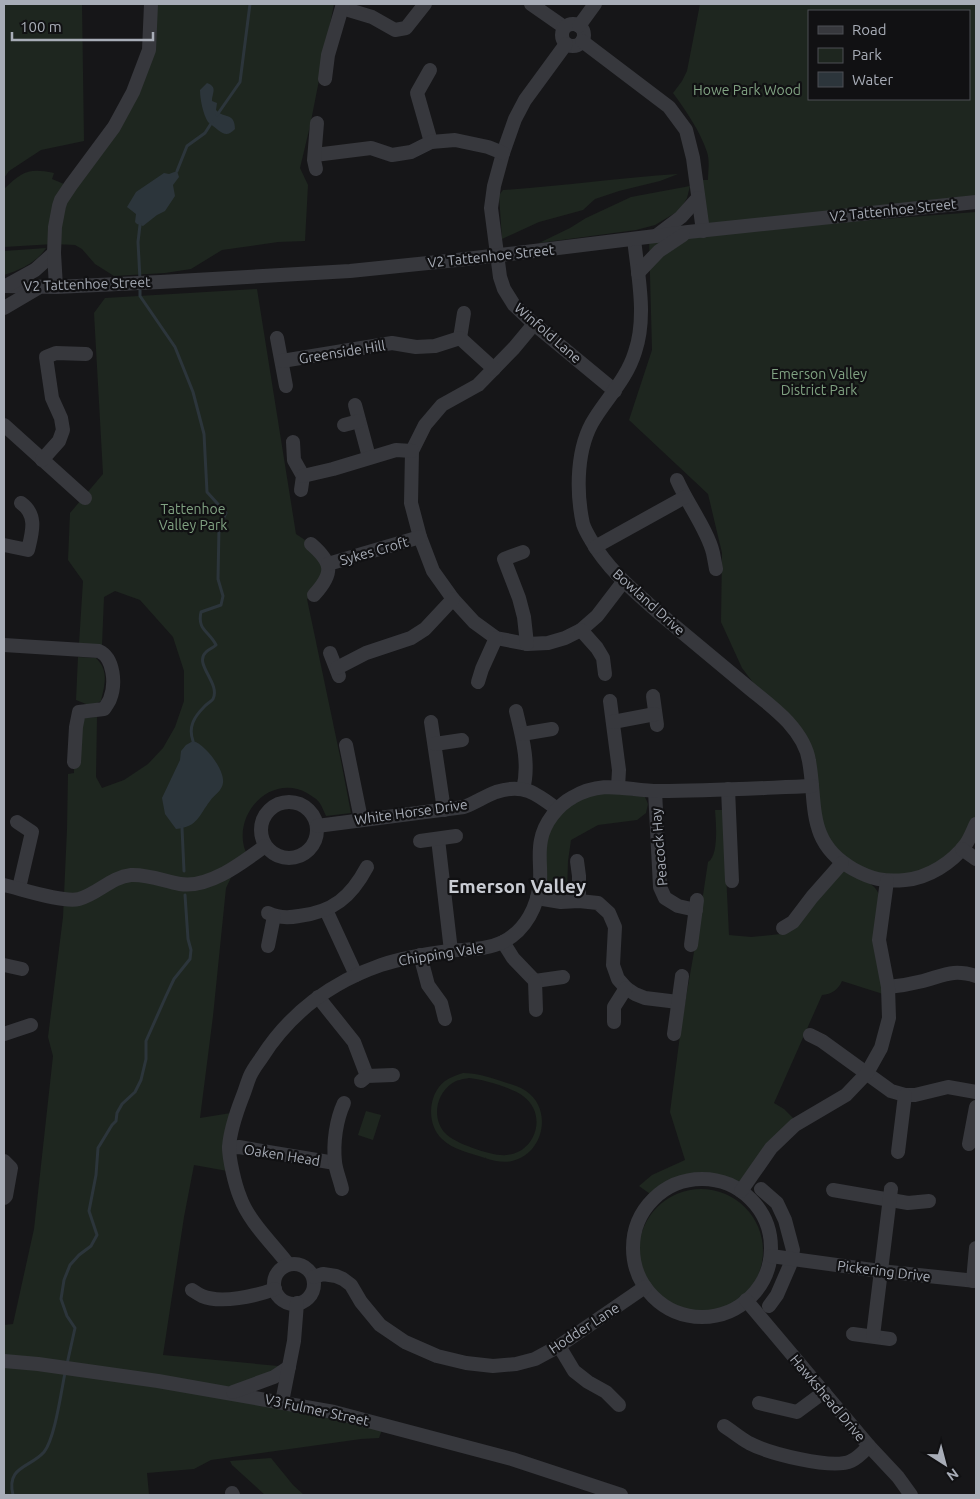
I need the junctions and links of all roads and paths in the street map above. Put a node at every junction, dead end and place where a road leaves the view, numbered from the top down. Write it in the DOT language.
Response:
graph roads {
  1 [pos="151,4"];
  2 [pos="425,4"];
  3 [pos="531,4"];
  4 [pos="595,4"];
  5 [pos="342,6"];
  6 [pos="579,26"];
  7 [pos="564,27"];
  8 [pos="582,41"];
  9 [pos="566,44"];
  10 [pos="430,70"];
  11 [pos="325,79"];
  12 [pos="317,124"];
  13 [pos="431,142"];
  14 [pos="503,153"];
  15 [pos="315,155"];
  16 [pos="316,169"];
  17 [pos="698,198"];
  18 [pos="976,202"];
  19 [pos="703,231"];
  20 [pos="688,232"];
  21 [pos="655,236"];
  22 [pos="634,240"];
  23 [pos="54,253"];
  24 [pos="638,273"];
  25 [pos="5,286"];
  26 [pos="41,286"];
  27 [pos="56,287"];
  28 [pos="4,308"];
  29 [pos="464,314"];
  30 [pos="534,324"];
  31 [pos="277,338"];
  32 [pos="460,338"];
  33 [pos="86,354"];
  34 [pos="282,361"];
  35 [pos="494,369"];
  36 [pos="286,386"];
  37 [pos="615,391"];
  38 [pos="355,405"];
  39 [pos="359,421"];
  40 [pos="4,425"];
  41 [pos="344,425"];
  42 [pos="293,442"];
  43 [pos="412,451"];
  44 [pos="369,457"];
  45 [pos="42,460"];
  46 [pos="677,480"];
  47 [pos="685,497"];
  48 [pos="85,498"];
  49 [pos="21,503"];
  50 [pos="420,537"];
  51 [pos="311,544"];
  52 [pos="4,545"];
  53 [pos="595,547"];
  54 [pos="523,552"];
  55 [pos="328,564"];
  56 [pos="716,569"];
  57 [pos="623,582"];
  58 [pos="314,595"];
  59 [pos="453,599"];
  60 [pos="581,630"];
  61 [pos="496,638"];
  62 [pos="526,644"];
  63 [pos="4,645"];
  64 [pos="330,653"];
  65 [pos="477,673"];
  66 [pos="605,674"];
  67 [pos="653,696"];
  68 [pos="610,701"];
  69 [pos="516,711"];
  70 [pos="431,722"];
  71 [pos="613,722"];
  72 [pos="552,729"];
  73 [pos="522,734"];
  74 [pos="462,740"];
  75 [pos="435,744"];
  76 [pos="346,745"];
  77 [pos="74,762"];
  78 [pos="812,786"];
  79 [pos="618,787"];
  80 [pos="523,789"];
  81 [pos="728,789"];
  82 [pos="655,791"];
  83 [pos="557,809"];
  84 [pos="444,810"];
  85 [pos="360,819"];
  86 [pos="17,822"];
  87 [pos="976,824"];
  88 [pos="317,826"];
  89 [pos="456,836"];
  90 [pos="438,838"];
  91 [pos="420,841"];
  92 [pos="265,846"];
  93 [pos="962,848"];
  94 [pos="976,859"];
  95 [pos="576,861"];
  96 [pos="842,862"];
  97 [pos="367,868"];
  98 [pos="732,881"];
  99 [pos="886,882"];
  100 [pos="4,885"];
  101 [pos="19,888"];
  102 [pos="537,898"];
  103 [pos="579,901"];
  104 [pos="326,910"];
  105 [pos="783,928"];
  106 [pos="503,942"];
  107 [pos="691,945"];
  108 [pos="268,946"];
  109 [pos="451,951"];
  110 [pos="420,955"];
  111 [pos="4,965"];
  112 [pos="22,969"];
  113 [pos="356,974"];
  114 [pos="682,976"];
  115 [pos="976,976"];
  116 [pos="563,978"];
  117 [pos="535,981"];
  118 [pos="626,988"];
  119 [pos="888,988"];
  120 [pos="318,997"];
  121 [pos="678,1002"];
  122 [pos="536,1010"];
  123 [pos="445,1019"];
  124 [pos="614,1022"];
  125 [pos="31,1025"];
  126 [pos="4,1034"];
  127 [pos="674,1034"];
  128 [pos="819,1036"];
  129 [pos="867,1073"];
  130 [pos="393,1075"];
  131 [pos="976,1092"];
  132 [pos="905,1095"];
  133 [pos="976,1108"];
  134 [pos="344,1109"];
  135 [pos="966,1136"];
  136 [pos="229,1148"];
  137 [pos="898,1152"];
  138 [pos="4,1161"];
  139 [pos="335,1163"];
  140 [pos="342,1189"];
  141 [pos="761,1189"];
  142 [pos="833,1190"];
  143 [pos="741,1191"];
  144 [pos="890,1194"];
  145 [pos="4,1198"];
  146 [pos="929,1201"];
  147 [pos="976,1248"];
  148 [pos="771,1256"];
  149 [pos="792,1259"];
  150 [pos="288,1264"];
  151 [pos="880,1271"];
  152 [pos="314,1277"];
  153 [pos="974,1281"];
  154 [pos="645,1287"];
  155 [pos="275,1289"];
  156 [pos="192,1290"];
  157 [pos="746,1300"];
  158 [pos="298,1304"];
  159 [pos="769,1306"];
  160 [pos="853,1334"];
  161 [pos="873,1336"];
  162 [pos="890,1339"];
  163 [pos="559,1346"];
  164 [pos="4,1361"];
  165 [pos="289,1367"];
  166 [pos="824,1392"];
  167 [pos="232,1393"];
  168 [pos="282,1402"];
  169 [pos="759,1403"];
  170 [pos="619,1406"];
  171 [pos="724,1426"];
  172 [pos="869,1446"];
  173 [pos="621,1495"];
  174 [pos="911,1495"];
  1 -- 23 [label="street"];
  2 -- 5 [label="street"];
  3 -- 7 [label="street"];
  4 -- 6 [label="street"];
  5 -- 11 [label="street"];
  6 -- 7 [label="street"];
  6 -- 8 [label="street"];
  7 -- 9 [label="street"];
  8 -- 9 [label="street"];
  8 -- 17 [label="street"];
  9 -- 14 [label="street, Winfold Lane"];
  10 -- 13 [label="street"];
  12 -- 15 [label="street"];
  13 -- 14 [label="street"];
  13 -- 15 [label="street"];
  14 -- 30 [label="street, Winfold Lane"];
  15 -- 16 [label="street"];
  17 -- 19 [label="street"];
  17 -- 21 [label="street"];
  18 -- 19 [label="street, V2 Tattenhoe Street"];
  19 -- 20 [label="street, V2 Tattenhoe Street"];
  20 -- 21 [label="street, V2 Tattenhoe Street"];
  20 -- 24 [label="street"];
  21 -- 22 [label="street, V2 Tattenhoe Street"];
  22 -- 24 [label="street, Bowland Drive"];
  22 -- 27 [label="street, V2 Tattenhoe Street, bridge"];
  23 -- 25 [label="street"];
  23 -- 27 [label="street"];
  24 -- 37 [label="street, Bowland Drive"];
  25 -- 26 [label="street, V2 Tattenhoe Street"];
  26 -- 27 [label="street, V2 Tattenhoe Street"];
  26 -- 28 [label="street"];
  29 -- 32 [label="street"];
  30 -- 35 [label="street"];
  30 -- 37 [label="street, Winfold Lane"];
  31 -- 34 [label="street"];
  32 -- 34 [label="street, Greenside Hill"];
  32 -- 35 [label="street"];
  33 -- 45 [label="street"];
  34 -- 36 [label="street"];
  35 -- 43 [label="street"];
  37 -- 53 [label="street, Bowland Drive"];
  38 -- 39 [label="street"];
  39 -- 41 [label="street"];
  39 -- 44 [label="street"];
  40 -- 45 [label="street"];
  42 -- 44 [label="street"];
  43 -- 44 [label="street"];
  43 -- 50 [label="street"];
  45 -- 48 [label="street"];
  46 -- 47 [label="street"];
  47 -- 53 [label="street"];
  47 -- 56 [label="street"];
  49 -- 52 [label="street"];
  50 -- 55 [label="street, Sykes Croft"];
  50 -- 59 [label="street"];
  51 -- 55 [label="street"];
  53 -- 57 [label="street, Bowland Drive"];
  54 -- 62 [label="street"];
  55 -- 58 [label="street"];
  57 -- 60 [label="street"];
  57 -- 78 [label="street, Bowland Drive"];
  59 -- 61 [label="street"];
  59 -- 64 [label="street"];
  60 -- 62 [label="street"];
  60 -- 66 [label="street"];
  61 -- 62 [label="street"];
  61 -- 65 [label="street"];
  63 -- 77 [label="street"];
  67 -- 71 [label="street"];
  68 -- 71 [label="street"];
  69 -- 73 [label="street"];
  70 -- 75 [label="street"];
  71 -- 79 [label="street"];
  72 -- 73 [label="street"];
  73 -- 80 [label="street"];
  74 -- 75 [label="street"];
  75 -- 84 [label="street"];
  76 -- 85 [label="street"];
  78 -- 81 [label="street, Chipping Vale"];
  78 -- 96 [label="street, Bowland Drive"];
  79 -- 82 [label="street, Chipping Vale"];
  79 -- 83 [label="street, Chipping Vale"];
  80 -- 83 [label="street"];
  80 -- 84 [label="street, White Horse Drive"];
  81 -- 82 [label="street, Chipping Vale"];
  81 -- 98 [label="street"];
  82 -- 107 [label="street, Peacock Hay"];
  83 -- 102 [label="street, Chipping Vale"];
  84 -- 85 [label="street, White Horse Drive"];
  85 -- 88 [label="street, White Horse Drive"];
  86 -- 101 [label="street"];
  87 -- 93 [label="street"];
  88 -- 92 [label="street"];
  88 -- 92 [label="street"];
  89 -- 90 [label="street"];
  90 -- 91 [label="street"];
  90 -- 109 [label="street"];
  92 -- 101 [label="street"];
  93 -- 94 [label="street"];
  93 -- 99 [label="street"];
  95 -- 103 [label="street"];
  96 -- 99 [label="street, Bowland Drive"];
  96 -- 105 [label="street"];
  97 -- 104 [label="street"];
  99 -- 119 [label="street"];
  100 -- 101 [label="street"];
  102 -- 103 [label="street"];
  102 -- 106 [label="street, Chipping Vale"];
  103 -- 118 [label="street"];
  104 -- 108 [label="street"];
  104 -- 113 [label="street"];
  106 -- 109 [label="street, Chipping Vale"];
  106 -- 117 [label="street"];
  109 -- 110 [label="street, Chipping Vale"];
  110 -- 113 [label="street, Chipping Vale"];
  110 -- 123 [label="street"];
  111 -- 112 [label="street"];
  113 -- 120 [label="street, Chipping Vale"];
  114 -- 121 [label="street"];
  115 -- 119 [label="street"];
  116 -- 117 [label="street"];
  117 -- 122 [label="street"];
  118 -- 121 [label="street"];
  118 -- 124 [label="street"];
  119 -- 129 [label="street"];
  120 -- 130 [label="street"];
  120 -- 136 [label="street, Chipping Vale"];
  121 -- 127 [label="street"];
  125 -- 126 [label="street"];
  128 -- 129 [label="street"];
  129 -- 132 [label="street"];
  129 -- 143 [label="street"];
  131 -- 132 [label="street"];
  132 -- 137 [label="street"];
  133 -- 135 [label="street"];
  134 -- 139 [label="street, Oaken Head"];
  136 -- 139 [label="street, Oaken Head"];
  136 -- 150 [label="street, Chipping Vale"];
  138 -- 145 [label="street"];
  139 -- 140 [label="street, Oaken Head"];
  141 -- 149 [label="street"];
  142 -- 144 [label="street"];
  143 -- 148 [label="street"];
  143 -- 154 [label="street"];
  144 -- 146 [label="street"];
  144 -- 151 [label="street"];
  147 -- 153 [label="street"];
  148 -- 149 [label="street, Pickering Drive"];
  148 -- 157 [label="street"];
  149 -- 151 [label="street, Pickering Drive"];
  149 -- 159 [label="street"];
  150 -- 152 [label="street"];
  150 -- 155 [label="street"];
  151 -- 153 [label="street, Pickering Drive"];
  151 -- 161 [label="street"];
  152 -- 158 [label="street"];
  152 -- 163 [label="street, Hodder Lane"];
  154 -- 157 [label="street"];
  154 -- 163 [label="street, Hodder Lane"];
  155 -- 156 [label="street"];
  155 -- 158 [label="street"];
  157 -- 166 [label="street, Hawkshead Drive"];
  158 -- 165 [label="street"];
  160 -- 161 [label="street"];
  161 -- 162 [label="street"];
  163 -- 170 [label="street"];
  164 -- 167 [label="street, V3 Fulmer Street"];
  165 -- 167 [label="street"];
  165 -- 168 [label="street"];
  166 -- 169 [label="street"];
  166 -- 172 [label="street, Hawkshead Drive"];
  167 -- 168 [label="street, V3 Fulmer Street"];
  168 -- 173 [label="street, V3 Fulmer Street"];
  171 -- 172 [label="street"];
  172 -- 174 [label="street, Hawkshead Drive"];
}
